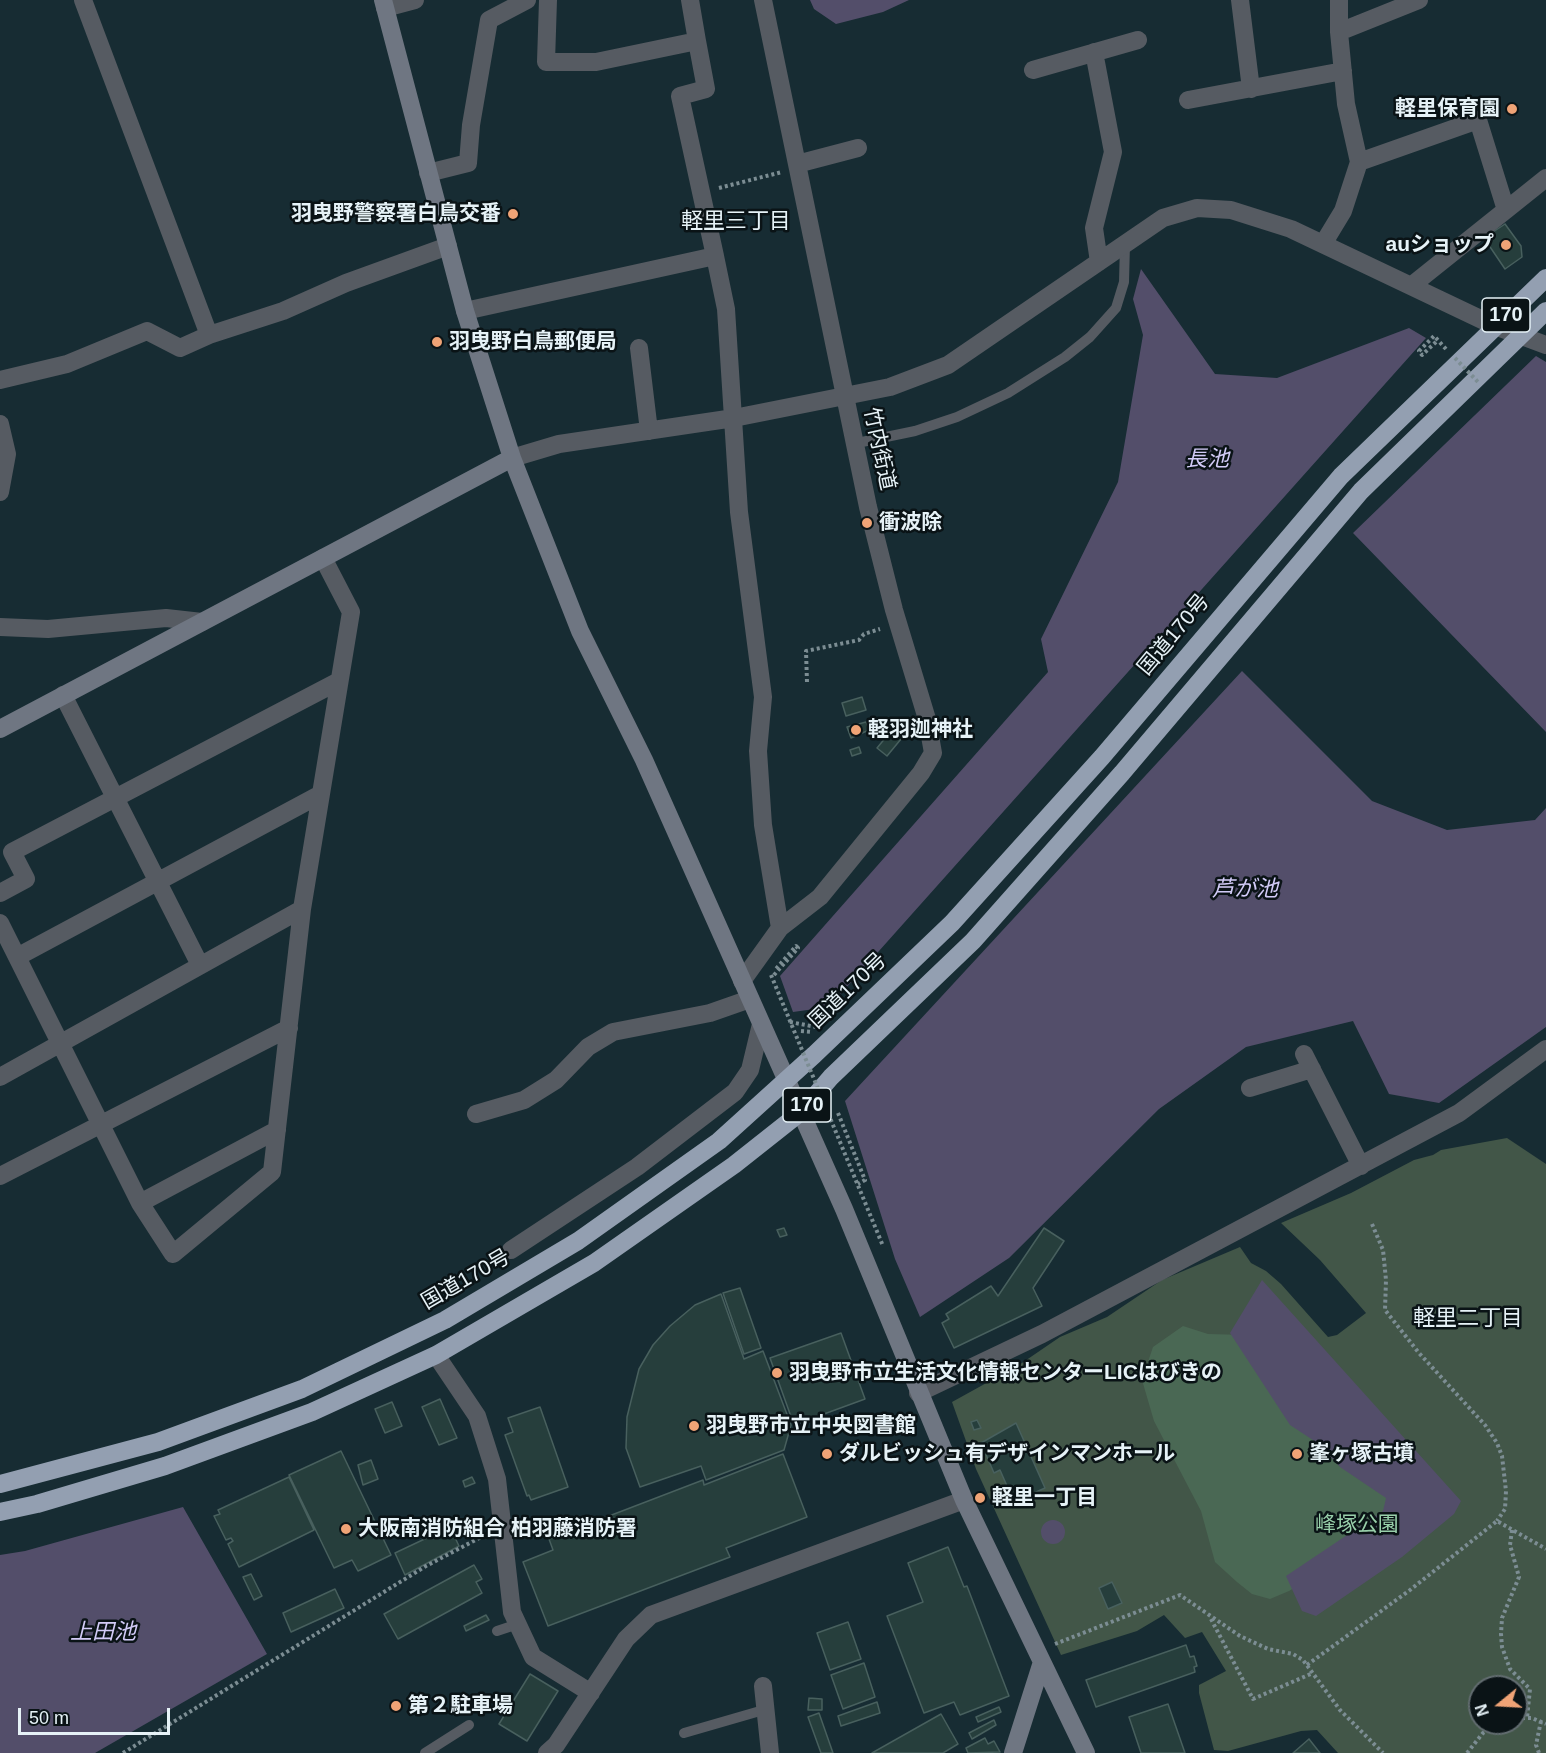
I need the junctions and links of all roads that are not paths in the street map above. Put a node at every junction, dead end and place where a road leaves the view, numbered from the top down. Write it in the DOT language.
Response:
graph roads {
  1 [pos="83,0"];
  2 [pos="415,0"];
  3 [pos="527,0"];
  4 [pos="548,0"];
  5 [pos="763,0"];
  6 [pos="1240,0"];
  7 [pos="1339,0"];
  8 [pos="1419,0"];
  9 [pos="694,1"];
  10 [pos="384,4"];
  11 [pos="1339,32"];
  12 [pos="1138,40"];
  13 [pos="697,41"];
  14 [pos="1094,52"];
  15 [pos="1034,70"];
  16 [pos="1343,71"];
  17 [pos="1251,89"];
  18 [pos="1188,100"];
  19 [pos="858,148"];
  20 [pos="1359,162"];
  21 [pos="797,166"];
  22 [pos="428,173"];
  23 [pos="1546,178"];
  24 [pos="1506,210"];
  25 [pos="1125,244"];
  26 [pos="1323,244"];
  27 [pos="448,246"];
  28 [pos="715,256"];
  29 [pos="1099,262"];
  30 [pos="1546,278"];
  31 [pos="1411,286"];
  32 [pos="465,311"];
  33 [pos="1546,311"];
  34 [pos="1495,326"];
  35 [pos="209,334"];
  36 [pos="1519,336"];
  37 [pos="1546,345"];
  38 [pos="639,348"];
  39 [pos="0,380"];
  40 [pos="845,397"];
  41 [pos="734,418"];
  42 [pos="0,424"];
  43 [pos="649,430"];
  44 [pos="857,443"];
  45 [pos="512,458"];
  46 [pos="0,492"];
  47 [pos="323,558"];
  48 [pos="202,622"];
  49 [pos="0,627"];
  50 [pos="339,681"];
  51 [pos="63,695"];
  52 [pos="0,729"];
  53 [pos="321,794"];
  54 [pos="114,800"];
  55 [pos="156,882"];
  56 [pos="0,893"];
  57 [pos="302,909"];
  58 [pos="0,923"];
  59 [pos="780,928"];
  60 [pos="17,957"];
  61 [pos="200,965"];
  62 [pos="742,981"];
  63 [pos="750,999"];
  64 [pos="761,1024"];
  65 [pos="289,1028"];
  66 [pos="61,1044"];
  67 [pos="1546,1049"];
  68 [pos="0,1077"];
  69 [pos="786,1080"];
  70 [pos="1250,1088"];
  71 [pos="801,1112"];
  72 [pos="476,1114"];
  73 [pos="99,1125"];
  74 [pos="277,1130"];
  75 [pos="1361,1166"];
  76 [pos="0,1176"];
  77 [pos="140,1203"];
  78 [pos="511,1250"];
  79 [pos="436,1355"];
  80 [pos="918,1393"];
  81 [pos="0,1484"];
  82 [pos="964,1500"];
  83 [pos="0,1512"];
  84 [pos="518,1624"];
  85 [pos="497,1632"];
  86 [pos="1042,1662"];
  87 [pos="763,1686"];
  88 [pos="591,1693"];
  89 [pos="766,1709"];
  90 [pos="469,1725"];
  91 [pos="684,1733"];
  92 [pos="425,1753"];
  93 [pos="547,1753"];
  94 [pos="770,1753"];
  95 [pos="1012,1753"];
  96 [pos="1086,1753"];
  1 -- 35 [label="street"];
  2 -- 10 [label="street"];
  3 -- 22 [label="street"];
  4 -- 13 [label="street"];
  5 -- 21 [label="street, 竹内街道"];
  6 -- 17 [label="street"];
  7 -- 11 [label="street"];
  8 -- 11 [label="street"];
  9 -- 13 [label="street"];
  10 -- 22 [label="street"];
  11 -- 16 [label="street"];
  12 -- 14 [label="street"];
  13 -- 28 [label="street"];
  14 -- 15 [label="street"];
  14 -- 29 [label="street"];
  16 -- 17 [label="street"];
  16 -- 20 [label="street"];
  17 -- 18 [label="street"];
  19 -- 21 [label="street"];
  20 -- 24 [label="street"];
  20 -- 26 [label="street"];
  21 -- 40 [label="street, 竹内街道"];
  22 -- 27 [label="street"];
  23 -- 24 [label="street"];
  24 -- 31 [label="street"];
  25 -- 26 [label="street"];
  25 -- 29 [label="street"];
  25 -- 44 [label="lane"];
  26 -- 31 [label="street"];
  27 -- 32 [label="street"];
  27 -- 35 [label="street"];
  28 -- 32 [label="street"];
  28 -- 41 [label="street"];
  29 -- 40 [label="street"];
  30 -- 34 [label="highway, 国道170号 / 170"];
  31 -- 34 [label="street"];
  32 -- 45 [label="street"];
  33 -- 36 [label="highway, 170"];
  34 -- 36 [label="street"];
  34 -- 69 [label="highway, 国道170号 / 170"];
  35 -- 39 [label="street"];
  36 -- 37 [label="street"];
  36 -- 71 [label="highway, 170"];
  38 -- 43 [label="street"];
  40 -- 41 [label="street"];
  40 -- 44 [label="street, 竹内街道"];
  41 -- 43 [label="street"];
  41 -- 59 [label="street"];
  42 -- 46 [label="street"];
  43 -- 45 [label="street"];
  44 -- 59 [label="street, 竹内街道"];
  45 -- 47 [label="street"];
  45 -- 62 [label="street"];
  47 -- 48 [label="street"];
  47 -- 50 [label="street"];
  48 -- 49 [label="street"];
  48 -- 51 [label="street"];
  50 -- 53 [label="street"];
  50 -- 54 [label="street"];
  51 -- 52 [label="street"];
  51 -- 54 [label="street"];
  53 -- 55 [label="street"];
  53 -- 57 [label="street"];
  54 -- 55 [label="street"];
  54 -- 56 [label="street"];
  55 -- 60 [label="street"];
  55 -- 61 [label="street"];
  57 -- 61 [label="street"];
  57 -- 65 [label="street"];
  58 -- 60 [label="street"];
  59 -- 62 [label="street, 竹内街道"];
  60 -- 66 [label="street"];
  61 -- 66 [label="street"];
  62 -- 63 [label="street"];
  63 -- 64 [label="street"];
  63 -- 72 [label="street"];
  64 -- 69 [label="street"];
  64 -- 78 [label="street"];
  65 -- 73 [label="street"];
  65 -- 74 [label="street"];
  66 -- 68 [label="street"];
  66 -- 73 [label="street"];
  67 -- 75 [label="street"];
  69 -- 71 [label="street"];
  69 -- 81 [label="highway, 国道170号 / 170"];
  70 -- 75 [label="street"];
  71 -- 79 [label="highway, 170"];
  71 -- 80 [label="street"];
  73 -- 76 [label="street"];
  73 -- 77 [label="street"];
  74 -- 77 [label="street"];
  74 -- 77 [label="street"];
  75 -- 80 [label="street"];
  79 -- 83 [label="highway, 170"];
  79 -- 84 [label="street"];
  80 -- 82 [label="street"];
  82 -- 86 [label="street"];
  82 -- 88 [label="street"];
  84 -- 85 [label="lane"];
  84 -- 88 [label="street"];
  86 -- 95 [label="street"];
  86 -- 96 [label="street"];
  87 -- 89 [label="street"];
  88 -- 93 [label="street"];
  89 -- 91 [label="lane"];
  89 -- 94 [label="street"];
  90 -- 92 [label="lane"];
}
